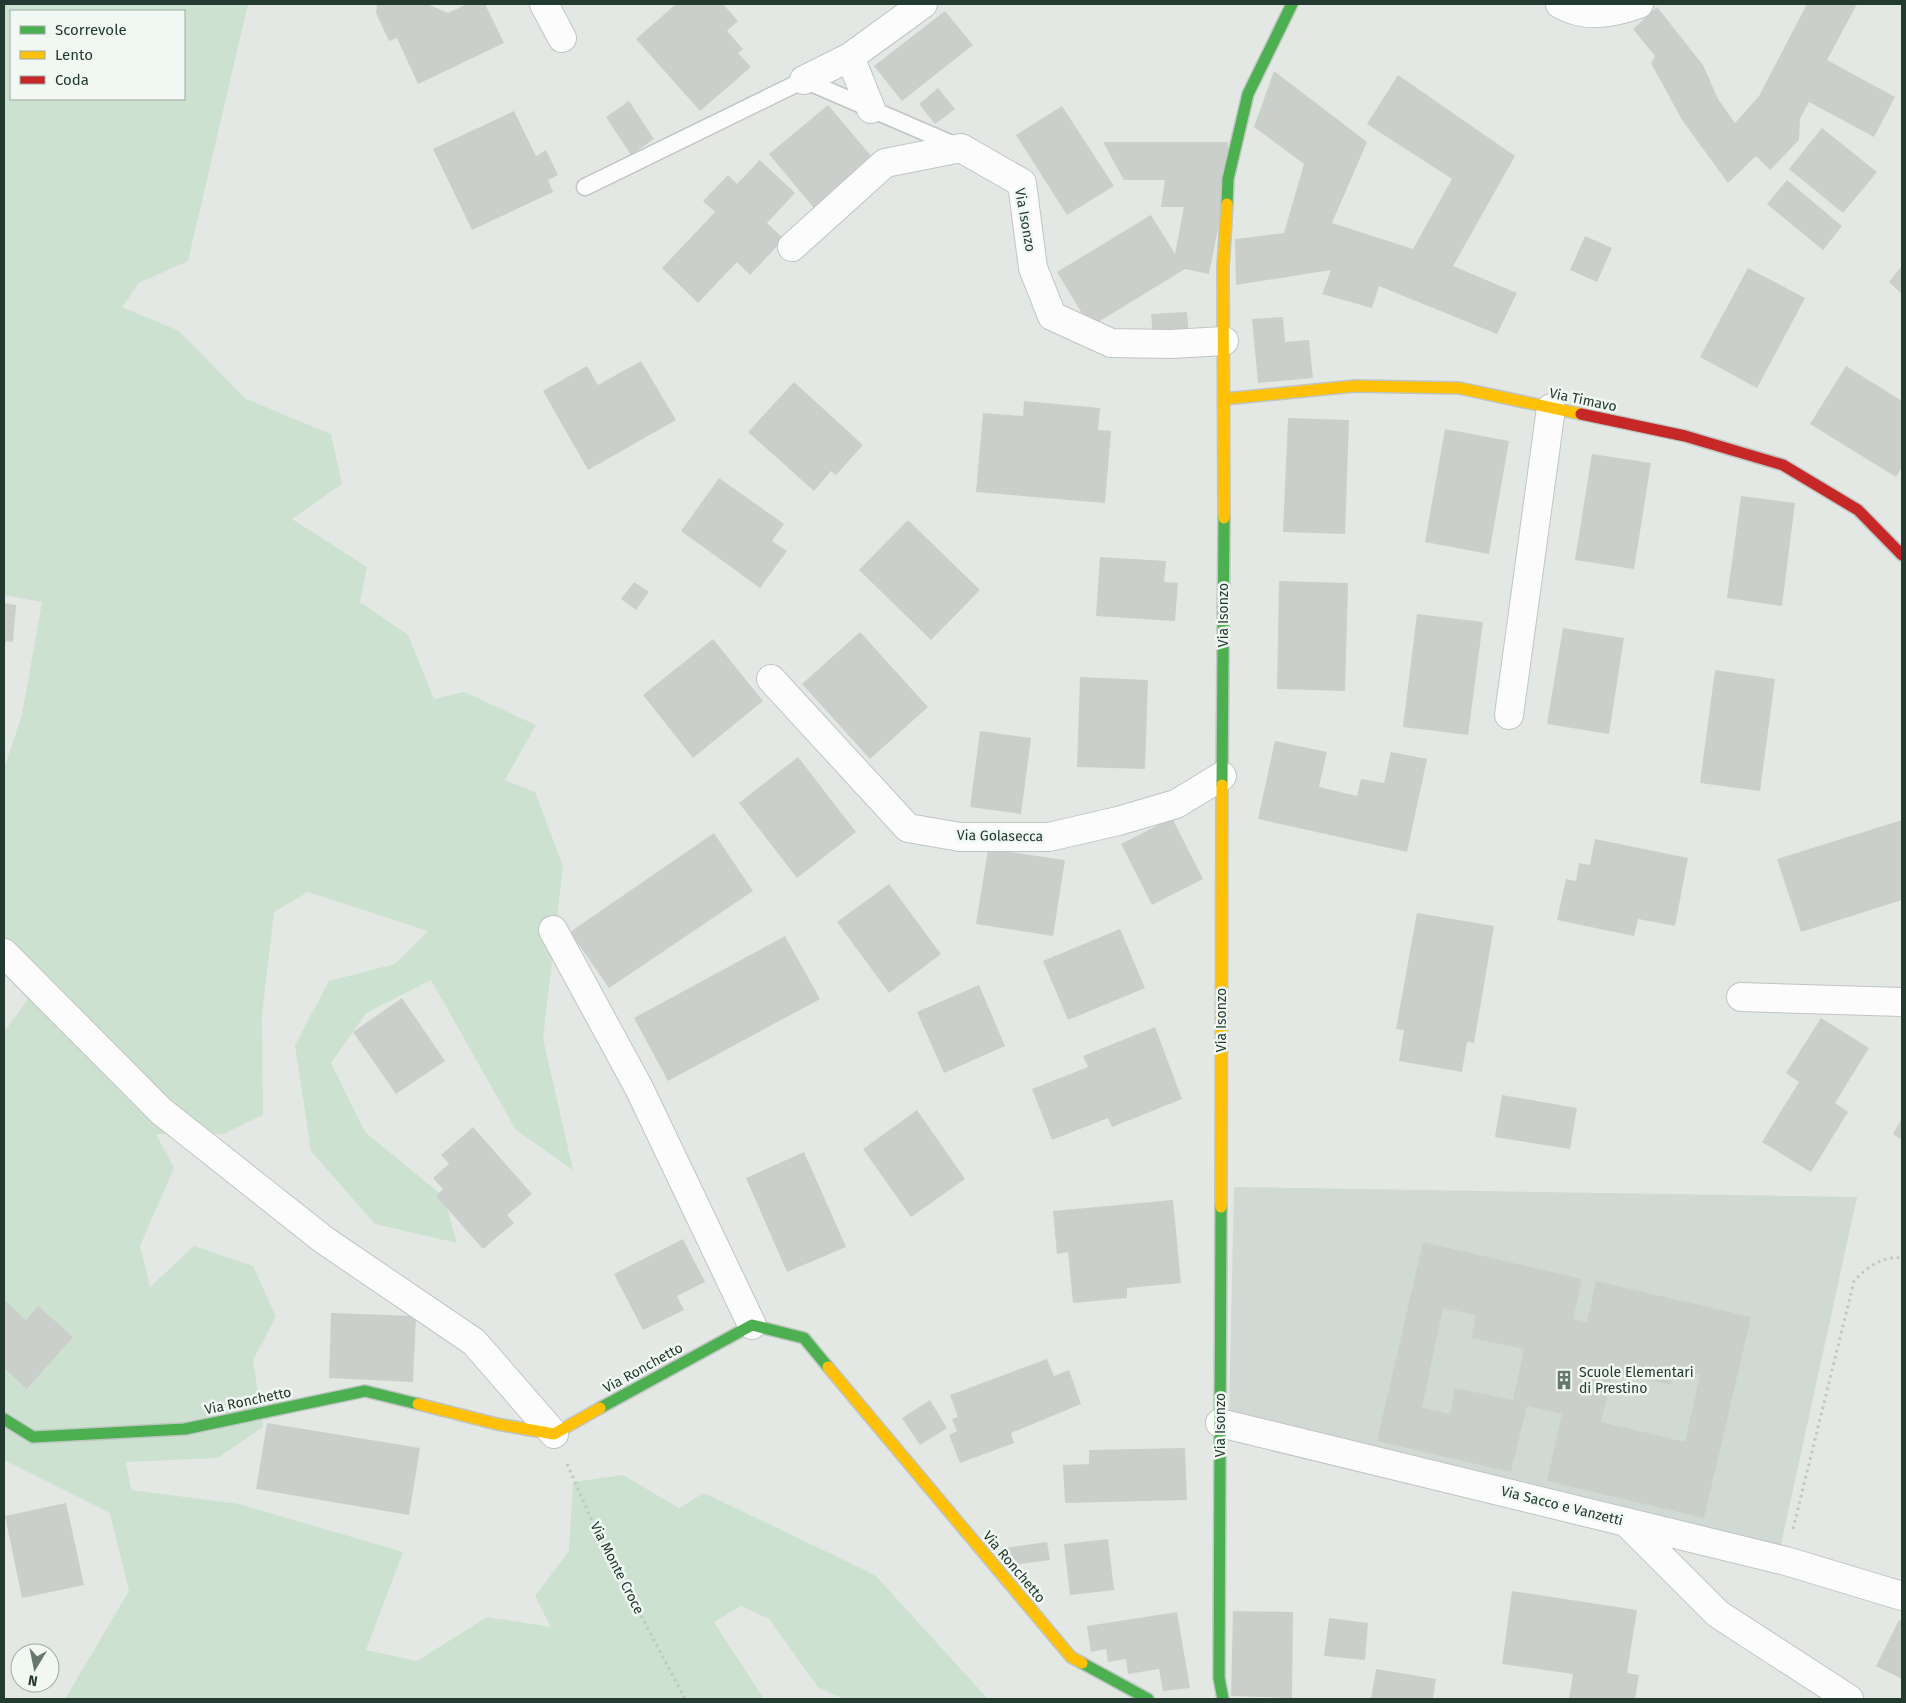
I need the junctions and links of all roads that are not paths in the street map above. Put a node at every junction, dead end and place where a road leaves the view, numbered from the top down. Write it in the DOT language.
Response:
graph roads {
  1 [pos="544,4"];
  2 [pos="923,4"];
  3 [pos="1292,4"];
  4 [pos="1560,4"];
  5 [pos="1639,4"];
  6 [pos="562,38"];
  7 [pos="850,57"];
  8 [pos="804,80"];
  9 [pos="871,109"];
  10 [pos="961,148"];
  11 [pos="585,187"];
  12 [pos="792,247"];
  13 [pos="1224,341"];
  14 [pos="1224,399"];
  15 [pos="1550,408"];
  16 [pos="1902,554"];
  17 [pos="771,679"];
  18 [pos="1509,715"];
  19 [pos="1222,776"];
  20 [pos="553,930"];
  21 [pos="4,953"];
  22 [pos="1741,997"];
  23 [pos="1902,1002"];
  24 [pos="752,1325"];
  25 [pos="4,1419"];
  26 [pos="1220,1423"];
  27 [pos="554,1434"];
  28 [pos="1626,1522"];
  29 [pos="1902,1596"];
  30 [pos="1148,1699"];
  31 [pos="1223,1699"];
  32 [pos="1849,1699"];
  1 -- 6 [label="street"];
  2 -- 7 [label="street"];
  3 -- 13 [label="street, Via Isonzo"];
  4 -- 5 [label="street"];
  7 -- 8 [label="street"];
  7 -- 9 [label="street"];
  8 -- 9 [label="lane"];
  8 -- 11 [label="lane"];
  9 -- 10 [label="lane"];
  10 -- 12 [label="street"];
  10 -- 13 [label="street, Via Isonzo"];
  13 -- 14 [label="street, Via Isonzo"];
  14 -- 15 [label="street, Via Timavo"];
  14 -- 19 [label="street, Via Isonzo"];
  15 -- 16 [label="street, Via Timavo"];
  15 -- 18 [label="street"];
  17 -- 19 [label="street, Via Golasecca"];
  19 -- 26 [label="street, Via Isonzo"];
  20 -- 24 [label="street"];
  21 -- 27 [label="street"];
  22 -- 23 [label="street"];
  24 -- 27 [label="street, Via Ronchetto"];
  24 -- 30 [label="street, Via Ronchetto"];
  25 -- 27 [label="street, Via Ronchetto"];
  26 -- 28 [label="street, Via Sacco e Vanzetti"];
  26 -- 31 [label="street, Via Isonzo"];
  28 -- 29 [label="street, Via Sacco e Vanzetti"];
  28 -- 32 [label="street"];
}
